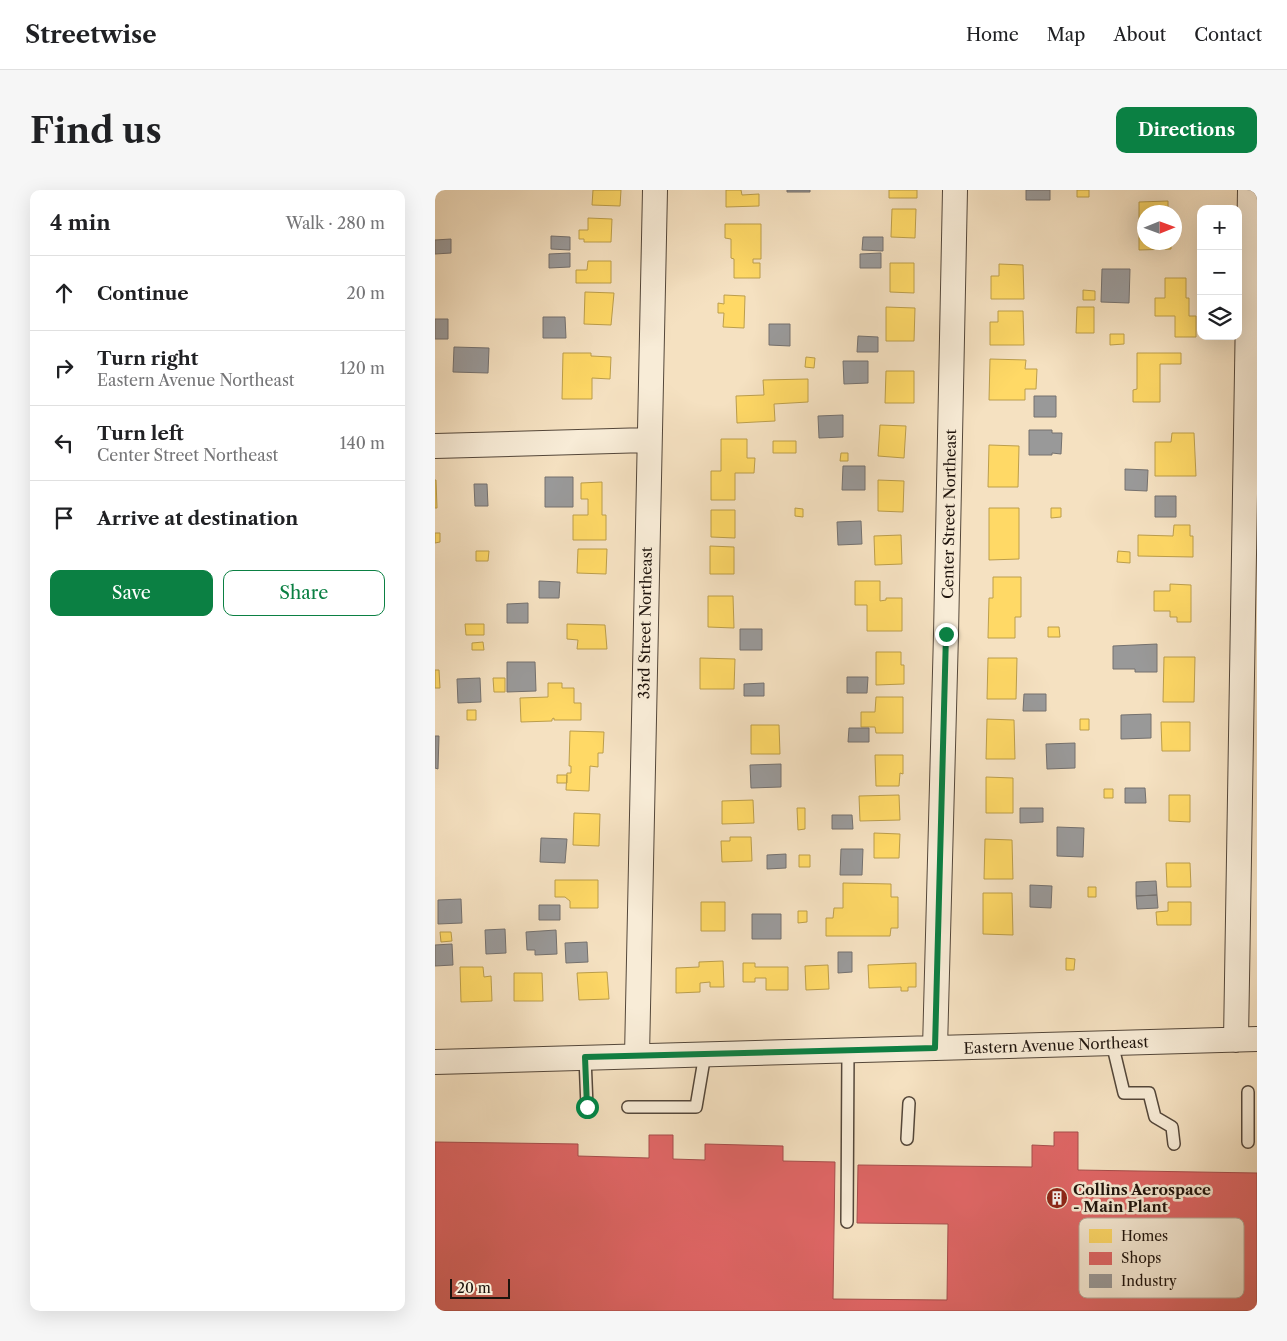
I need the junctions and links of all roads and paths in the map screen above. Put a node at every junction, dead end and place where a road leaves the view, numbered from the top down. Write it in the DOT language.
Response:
graph roads {
  1 [pos="655,190"];
  2 [pos="955,190"];
  3 [pos="1250,190"];
  4 [pos="649,440"];
  5 [pos="435,446"];
  6 [pos="1247,1039"];
  7 [pos="1111,1043"];
  8 [pos="935,1048"];
  9 [pos="848,1050"];
  10 [pos="705,1054"];
  11 [pos="637,1056"];
  12 [pos="585,1057"];
  13 [pos="435,1062"];
  14 [pos="1248,1092"];
  15 [pos="909,1103"];
  16 [pos="587,1107"];
  17 [pos="628,1107"];
  18 [pos="907,1139"];
  19 [pos="1248,1142"];
  20 [pos="1174,1144"];
  21 [pos="847,1222"];
  1 -- 4 [label="street, 33rd Street Northeast"];
  2 -- 8 [label="street, Center Street Northeast"];
  3 -- 6 [label="street"];
  4 -- 5 [label="street"];
  4 -- 11 [label="street, 33rd Street Northeast"];
  6 -- 7 [label="street, Eastern Avenue Northeast"];
  7 -- 8 [label="street, Eastern Avenue Northeast"];
  7 -- 20 [label="lane"];
  8 -- 9 [label="street, Eastern Avenue Northeast"];
  9 -- 10 [label="street, Eastern Avenue Northeast"];
  9 -- 21 [label="lane"];
  10 -- 11 [label="street, Eastern Avenue Northeast"];
  10 -- 17 [label="lane"];
  11 -- 12 [label="street, Eastern Avenue Northeast"];
  12 -- 13 [label="street, Eastern Avenue Northeast"];
  12 -- 16 [label="lane"];
  14 -- 19 [label="lane"];
  15 -- 18 [label="lane"];
}
